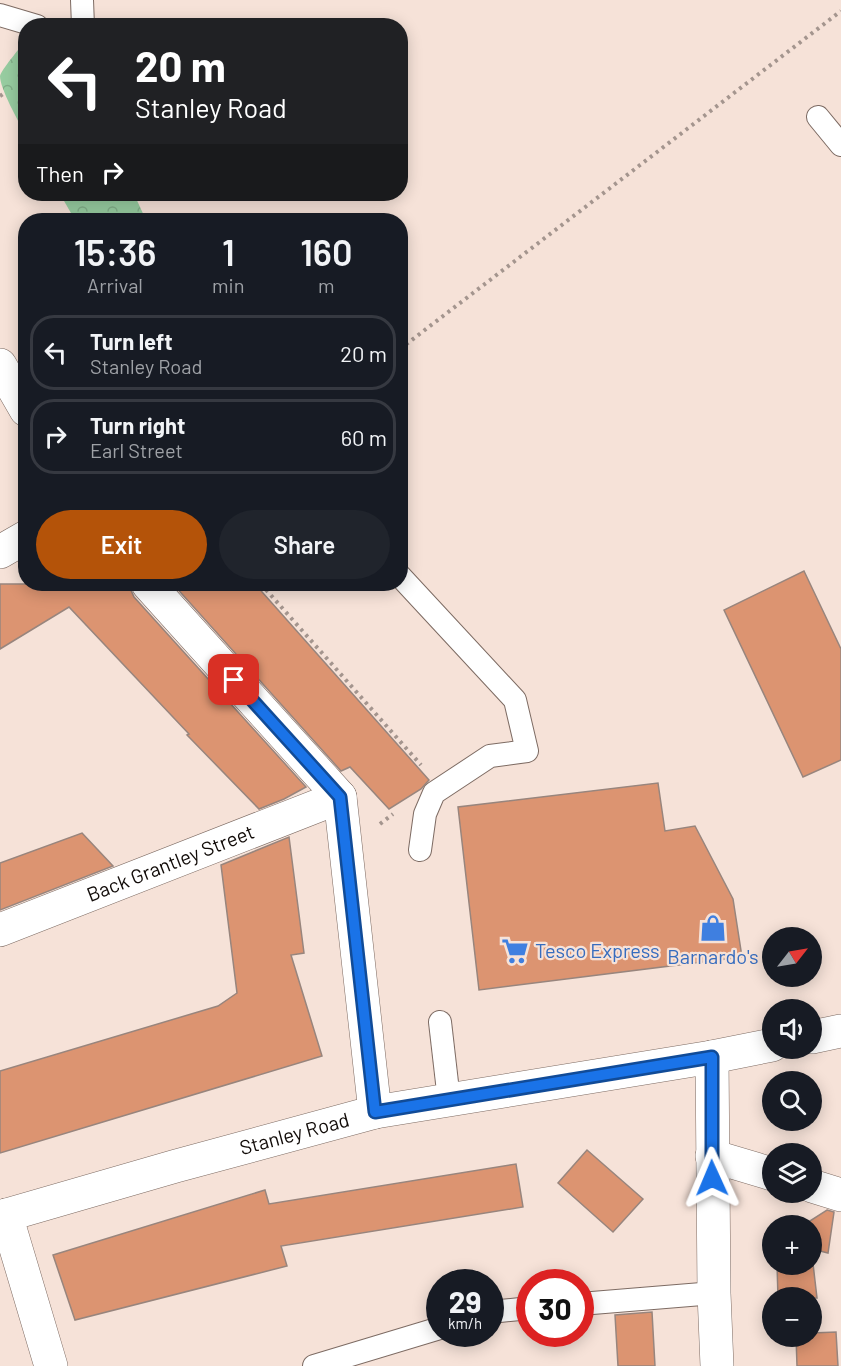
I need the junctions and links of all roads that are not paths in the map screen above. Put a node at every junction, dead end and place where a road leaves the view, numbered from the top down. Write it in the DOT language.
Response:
graph roads {
  1 [pos="82,0"];
  2 [pos="0,15"];
  3 [pos="83,18"];
  4 [pos="18,20"];
  5 [pos="818,117"];
  6 [pos="841,145"];
  7 [pos="0,365"];
  8 [pos="18,396"];
  9 [pos="18,542"];
  10 [pos="0,552"];
  11 [pos="408,585"];
  12 [pos="154,591"];
  13 [pos="340,797"];
  14 [pos="420,850"];
  15 [pos="0,930"];
  16 [pos="440,1022"];
  17 [pos="841,1031"];
  18 [pos="822,1035"];
  19 [pos="762,1047"];
  20 [pos="712,1057"];
  21 [pos="449,1100"];
  22 [pos="375,1112"];
  23 [pos="712,1156"];
  24 [pos="762,1171"];
  25 [pos="822,1189"];
  26 [pos="841,1195"];
  27 [pos="3,1216"];
  28 [pos="714,1293"];
  29 [pos="594,1303"];
  30 [pos="426,1332"];
  31 [pos="51,1366"];
  32 [pos="314,1366"];
  33 [pos="717,1366"];
  1 -- 3 [label="lane"];
  2 -- 4 [label="lane"];
  5 -- 6 [label="lane"];
  7 -- 8 [label="street"];
  9 -- 10 [label="street"];
  11 -- 14 [label="lane"];
  12 -- 13 [label="street"];
  13 -- 15 [label="street, Back Grantley Street"];
  13 -- 22 [label="street"];
  16 -- 21 [label="lane"];
  17 -- 18 [label="street"];
  19 -- 20 [label="street, Stanley Road"];
  20 -- 21 [label="street, Stanley Road"];
  20 -- 23 [label="street"];
  21 -- 22 [label="street, Stanley Road"];
  22 -- 27 [label="street, Stanley Road"];
  23 -- 24 [label="street"];
  23 -- 28 [label="street"];
  25 -- 26 [label="street"];
  27 -- 31 [label="street"];
  28 -- 29 [label="lane"];
  28 -- 33 [label="street"];
  30 -- 32 [label="lane"];
}
